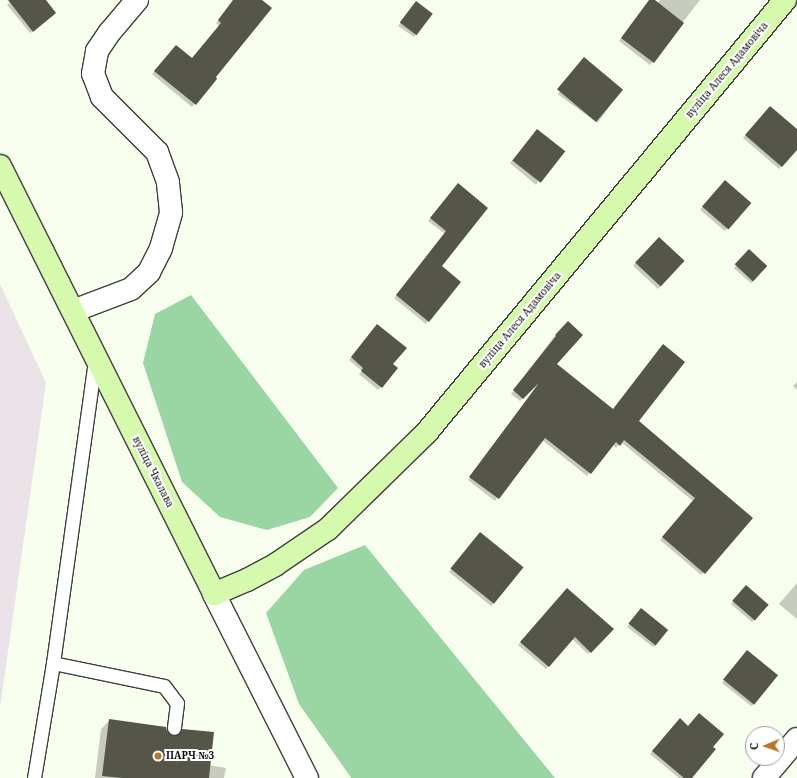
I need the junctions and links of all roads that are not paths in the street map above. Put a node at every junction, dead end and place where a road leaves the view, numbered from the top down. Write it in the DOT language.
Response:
graph roads {
  1 [pos="137,0"];
  2 [pos="785,0"];
  3 [pos="0,166"];
  4 [pos="73,311"];
  5 [pos="96,358"];
  6 [pos="214,594"];
  7 [pos="53,663"];
  8 [pos="174,728"];
  9 [pos="797,739"];
  10 [pos="34,778"];
  11 [pos="307,778"];
  12 [pos="764,778"];
  1 -- 4 [label="street"];
  2 -- 6 [label="street, вуліца Алеся Адамовіча"];
  3 -- 4 [label="street, вуліца Чкалава"];
  4 -- 5 [label="street, вуліца Чкалава"];
  5 -- 6 [label="street, вуліца Чкалава"];
  5 -- 7 [label="lane"];
  6 -- 11 [label="street, вуліца Чкалава"];
  7 -- 8 [label="lane"];
  7 -- 10 [label="lane"];
  9 -- 12 [label="street"];
}
